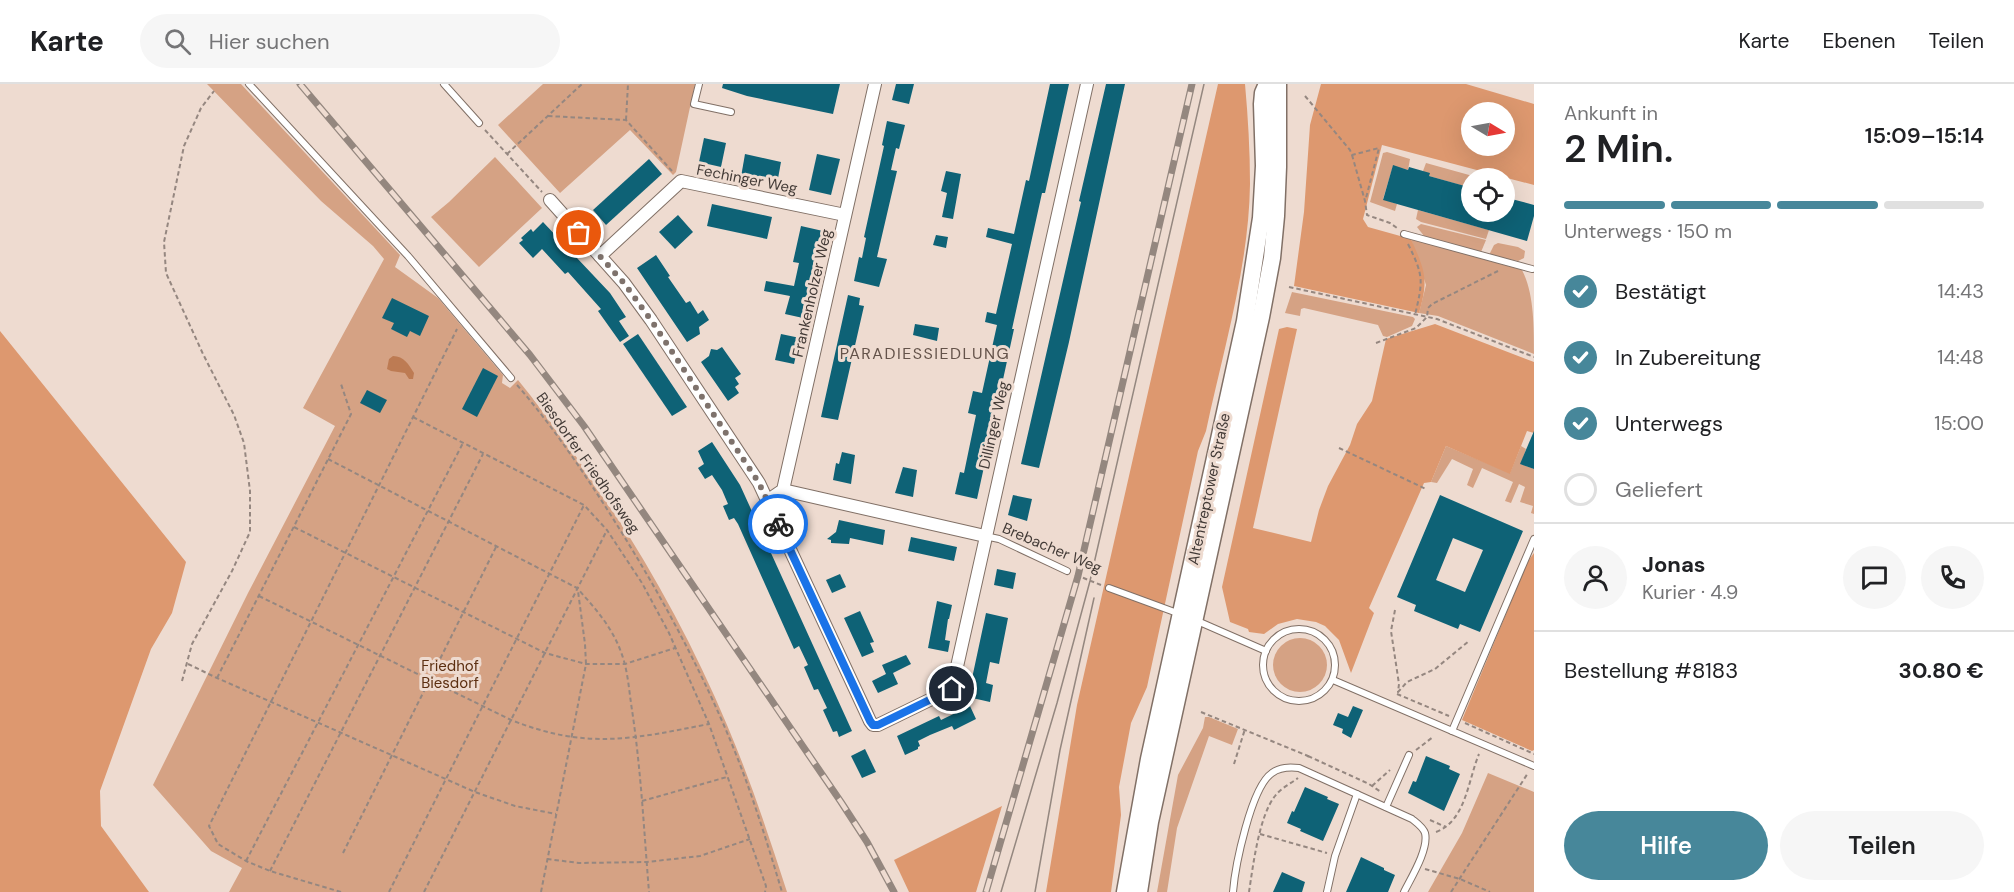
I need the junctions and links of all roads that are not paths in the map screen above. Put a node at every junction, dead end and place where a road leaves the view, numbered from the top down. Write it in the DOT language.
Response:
graph roads {
  1 [pos="249,84"];
  2 [pos="444,84"];
  3 [pos="699,84"];
  4 [pos="875,84"];
  5 [pos="1087,84"];
  6 [pos="1268,84"];
  7 [pos="1278,84"];
  8 [pos="731,112"];
  9 [pos="479,123"];
  10 [pos="550,201"];
  11 [pos="845,215"];
  12 [pos="1404,234"];
  13 [pos="600,256"];
  14 [pos="1534,270"];
  15 [pos="512,378"];
  16 [pos="783,490"];
  17 [pos="767,501"];
  18 [pos="985,536"];
  19 [pos="1534,539"];
  20 [pos="1067,572"];
  21 [pos="1109,588"];
  22 [pos="1188,617"];
  23 [pos="1266,651"];
  24 [pos="1333,680"];
  25 [pos="1452,731"];
  26 [pos="1409,755"];
  27 [pos="1533,766"];
  28 [pos="1357,794"];
  29 [pos="1386,807"];
  30 [pos="1125,892"];
  31 [pos="1139,892"];
  32 [pos="1233,892"];
  33 [pos="1327,892"];
  34 [pos="1404,892"];
  1 -- 15 [label="lane"];
  2 -- 9 [label="lane"];
  3 -- 8 [label="lane"];
  4 -- 11 [label="street, Frankenholzer Weg"];
  5 -- 18 [label="street, Dillinger Weg"];
  6 -- 22 [label="main road, Altentreptower Straße"];
  7 -- 22 [label="main road, Altentreptower Straße"];
  10 -- 13 [label="street"];
  11 -- 13 [label="street, Fechinger Weg"];
  11 -- 16 [label="street, Frankenholzer Weg"];
  12 -- 14 [label="lane"];
  13 -- 17 [label="street"];
  16 -- 17 [label="street"];
  16 -- 18 [label="street, Brebacher Weg"];
  17 -- 18 [label="street, Dillinger Weg"];
  18 -- 20 [label="lane, Brebacher Weg"];
  19 -- 25 [label="lane"];
  21 -- 22 [label="lane, Brebacher Weg"];
  22 -- 23 [label="lane, Brebacher Weg"];
  22 -- 30 [label="main road, Altentreptower Straße"];
  22 -- 31 [label="main road, Altentreptower Straße"];
  23 -- 24 [label="lane"];
  23 -- 24 [label="lane"];
  24 -- 25 [label="lane"];
  25 -- 27 [label="lane"];
  26 -- 29 [label="lane"];
  28 -- 29 [label="lane"];
  28 -- 32 [label="lane"];
  28 -- 33 [label="lane"];
  29 -- 34 [label="lane"];
}
